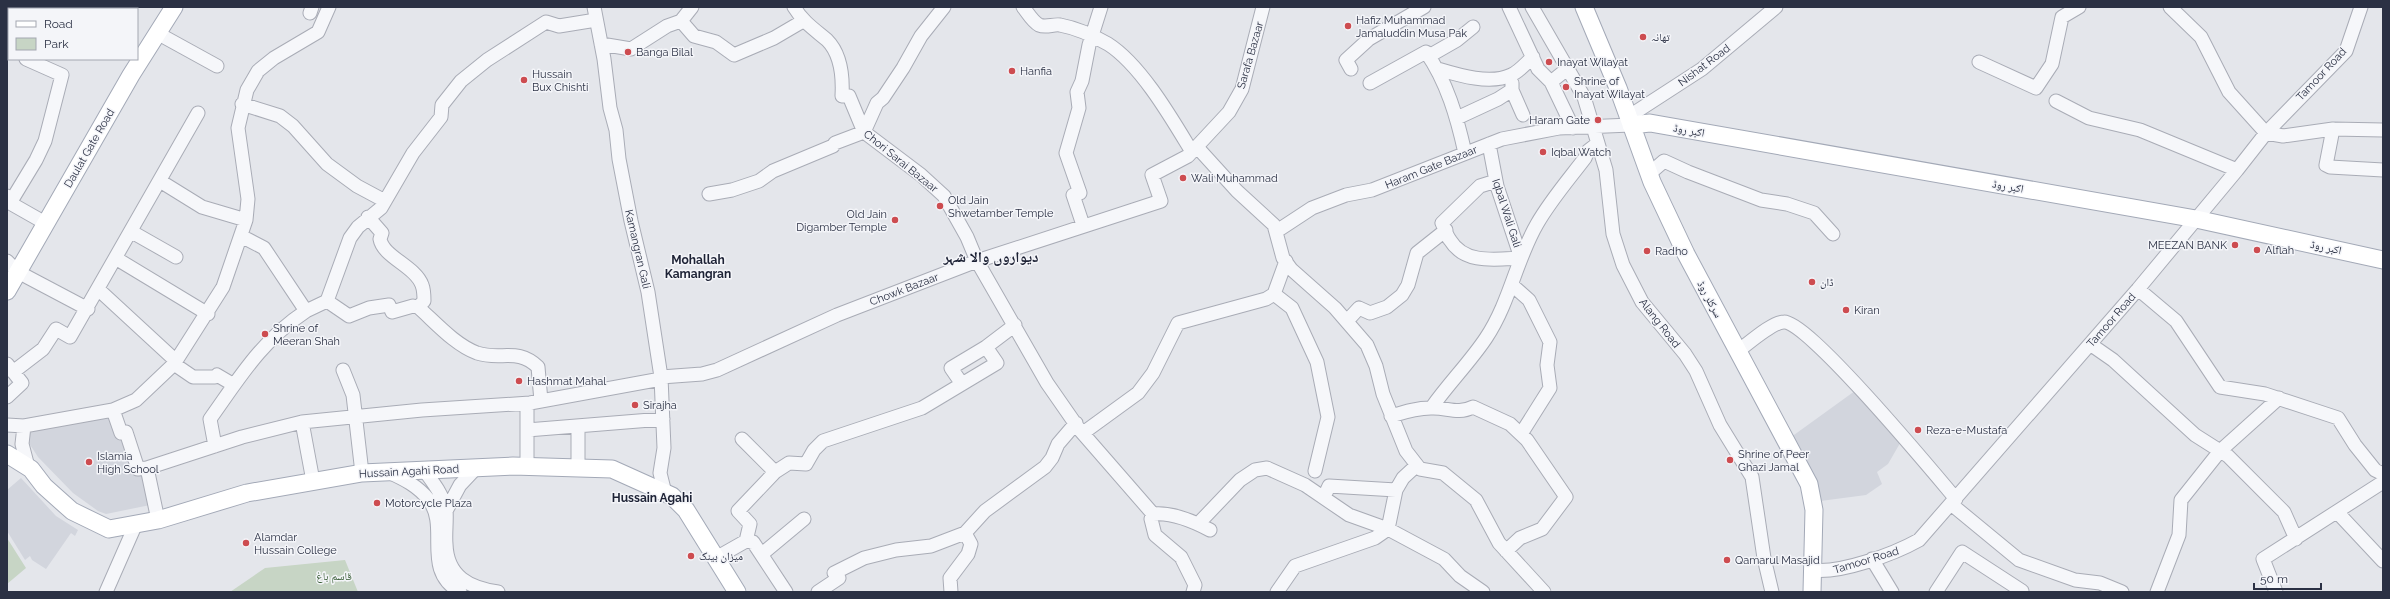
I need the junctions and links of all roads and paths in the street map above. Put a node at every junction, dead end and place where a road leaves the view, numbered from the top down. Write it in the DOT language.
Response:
graph roads {
  1 [pos="174,7"];
  2 [pos="329,7"];
  3 [pos="594,7"];
  4 [pos="692,7"];
  5 [pos="794,7"];
  6 [pos="944,7"];
  7 [pos="1023,7"];
  8 [pos="1101,7"];
  9 [pos="1263,7"];
  10 [pos="1424,7"];
  11 [pos="1509,7"];
  12 [pos="1532,7"];
  13 [pos="1584,7"];
  14 [pos="1776,7"];
  15 [pos="2079,7"];
  16 [pos="2170,7"];
  17 [pos="2361,7"];
  18 [pos="596,20"];
  19 [pos="681,21"];
  20 [pos="803,21"];
  21 [pos="1473,27"];
  22 [pos="157,33"];
  23 [pos="1091,36"];
  24 [pos="601,44"];
  25 [pos="142,47"];
  26 [pos="1429,56"];
  27 [pos="1533,58"];
  28 [pos="28,60"];
  29 [pos="135,60"];
  30 [pos="1979,62"];
  31 [pos="217,66"];
  32 [pos="1567,68"];
  33 [pos="1351,69"];
  34 [pos="1438,69"];
  35 [pos="1511,75"];
  36 [pos="1551,82"];
  37 [pos="1370,83"];
  38 [pos="1512,90"];
  39 [pos="2056,101"];
  40 [pos="242,104"];
  41 [pos="198,113"];
  42 [pos="1523,115"];
  43 [pos="1457,118"];
  44 [pos="1629,121"];
  45 [pos="1592,127"];
  46 [pos="1573,128"];
  47 [pos="2333,129"];
  48 [pos="2383,130"];
  49 [pos="864,132"];
  50 [pos="2266,133"];
  51 [pos="1489,144"];
  52 [pos="1598,144"];
  53 [pos="1193,152"];
  54 [pos="1465,153"];
  55 [pos="2237,170"];
  56 [pos="2383,170"];
  57 [pos="1649,174"];
  58 [pos="160,181"];
  59 [pos="1496,181"];
  60 [pos="709,194"];
  61 [pos="8,199"];
  62 [pos="385,201"];
  63 [pos="1150,205"];
  64 [pos="368,217"];
  65 [pos="2196,219"];
  66 [pos="246,220"];
  67 [pos="47,224"];
  68 [pos="1084,225"];
  69 [pos="1446,230"];
  70 [pos="1277,231"];
  71 [pos="132,232"];
  72 [pos="1833,234"];
  73 [pos="241,236"];
  74 [pos="176,257"];
  75 [pos="117,258"];
  76 [pos="1521,258"];
  77 [pos="2383,260"];
  78 [pos="977,261"];
  79 [pos="1286,261"];
  80 [pos="13,266"];
  81 [pos="1512,285"];
  82 [pos="2138,289"];
  83 [pos="99,290"];
  84 [pos="7,291"];
  85 [pos="1274,294"];
  86 [pos="327,301"];
  87 [pos="418,308"];
  88 [pos="88,309"];
  89 [pos="306,312"];
  90 [pos="208,314"];
  91 [pos="1347,321"];
  92 [pos="1015,325"];
  93 [pos="2090,344"];
  94 [pos="986,347"];
  95 [pos="1738,351"];
  96 [pos="175,363"];
  97 [pos="10,368"];
  98 [pos="343,370"];
  99 [pos="661,378"];
  100 [pos="962,384"];
  101 [pos="234,386"];
  102 [pos="7,397"];
  103 [pos="2279,398"];
  104 [pos="541,401"];
  105 [pos="527,404"];
  106 [pos="1432,407"];
  107 [pos="114,410"];
  108 [pos="354,416"];
  109 [pos="1391,416"];
  110 [pos="663,419"];
  111 [pos="302,422"];
  112 [pos="7,425"];
  113 [pos="24,426"];
  114 [pos="578,427"];
  115 [pos="1079,428"];
  116 [pos="527,430"];
  117 [pos="1521,434"];
  118 [pos="742,439"];
  119 [pos="215,446"];
  120 [pos="2220,451"];
  121 [pos="7,454"];
  122 [pos="1417,465"];
  123 [pos="7,466"];
  124 [pos="28,467"];
  125 [pos="527,467"];
  126 [pos="147,468"];
  127 [pos="476,468"];
  128 [pos="578,468"];
  129 [pos="424,470"];
  130 [pos="1315,471"];
  131 [pos="388,472"];
  132 [pos="775,472"];
  133 [pos="362,473"];
  134 [pos="2383,474"];
  135 [pos="313,481"];
  136 [pos="2383,482"];
  137 [pos="44,486"];
  138 [pos="1396,490"];
  139 [pos="665,493"];
  140 [pos="1324,496"];
  141 [pos="1954,502"];
  142 [pos="446,511"];
  143 [pos="2338,513"];
  144 [pos="1153,514"];
  145 [pos="804,519"];
  146 [pos="158,520"];
  147 [pos="1198,524"];
  148 [pos="135,526"];
  149 [pos="1388,529"];
  150 [pos="1210,530"];
  151 [pos="965,532"];
  152 [pos="2296,539"];
  153 [pos="746,541"];
  154 [pos="1506,551"];
  155 [pos="762,554"];
  156 [pos="716,558"];
  157 [pos="1872,559"];
  158 [pos="2383,561"];
  159 [pos="1812,570"];
  160 [pos="2022,591"];
  161 [pos="106,592"];
  162 [pos="460,592"];
  163 [pos="498,592"];
  164 [pos="737,592"];
  165 [pos="786,592"];
  166 [pos="818,592"];
  167 [pos="951,592"];
  168 [pos="1193,592"];
  169 [pos="1277,592"];
  170 [pos="1483,592"];
  171 [pos="1544,592"];
  172 [pos="1772,592"];
  173 [pos="1812,592"];
  174 [pos="1892,592"];
  175 [pos="1936,592"];
  176 [pos="2122,592"];
  177 [pos="2156,592"];
  178 [pos="2276,592"];
  1 -- 22 [label="main road, Daulat Gate Road"];
  2 -- 40 [label="street"];
  3 -- 18 [label="street, Kamangran Gali"];
  4 -- 19 [label="street"];
  5 -- 20 [label="street, Chori Sarai Bazaar"];
  6 -- 49 [label="street"];
  7 -- 23 [label="street"];
  8 -- 23 [label="street"];
  9 -- 53 [label="street, Sarafa Bazaar"];
  10 -- 33 [label="street"];
  11 -- 27 [label="street"];
  12 -- 32 [label="street, Alang Road"];
  13 -- 44 [label="main road, سرکلر روڈ"];
  14 -- 44 [label="street, Nishat Road"];
  15 -- 30 [label="street"];
  16 -- 50 [label="street"];
  17 -- 50 [label="street, Tamoor Road"];
  18 -- 24 [label="street, Kamangran Gali"];
  18 -- 62 [label="street"];
  19 -- 20 [label="street"];
  19 -- 24 [label="street"];
  20 -- 49 [label="street, Chori Sarai Bazaar"];
  21 -- 26 [label="street"];
  22 -- 25 [label="main road, Daulat Gate Road"];
  22 -- 31 [label="street"];
  23 -- 53 [label="street"];
  23 -- 68 [label="street"];
  24 -- 99 [label="street, Kamangran Gali"];
  26 -- 34 [label="street"];
  26 -- 37 [label="street"];
  27 -- 35 [label="street"];
  27 -- 36 [label="street"];
  28 -- 61 [label="street"];
  29 -- 67 [label="main road, Daulat Gate Road"];
  32 -- 36 [label="street"];
  32 -- 45 [label="street, Alang Road"];
  34 -- 35 [label="street"];
  34 -- 43 [label="street"];
  35 -- 38 [label="street"];
  36 -- 46 [label="street"];
  38 -- 42 [label="street"];
  38 -- 43 [label="street"];
  39 -- 55 [label="street"];
  40 -- 62 [label="street"];
  40 -- 66 [label="street"];
  41 -- 58 [label="street"];
  43 -- 54 [label="street"];
  44 -- 45 [label="street, Haram Gate Bazaar"];
  44 -- 57 [label="main road, سرکلر روڈ"];
  44 -- 65 [label="main road, اکبر روڈ"];
  45 -- 46 [label="street, Haram Gate Bazaar"];
  45 -- 52 [label="street, Alang Road"];
  46 -- 51 [label="street, Haram Gate Bazaar"];
  47 -- 48 [label="street"];
  47 -- 50 [label="street"];
  47 -- 56 [label="street"];
  49 -- 60 [label="street"];
  49 -- 78 [label="street, Chori Sarai Bazaar"];
  50 -- 55 [label="street, Tamoor Road"];
  51 -- 54 [label="street, Haram Gate Bazaar"];
  51 -- 59 [label="street, Iqbal Wali Gali"];
  52 -- 76 [label="street"];
  52 -- 172 [label="street, Alang Road"];
  53 -- 63 [label="street, Sarafa Bazaar"];
  53 -- 70 [label="street"];
  54 -- 70 [label="street, Haram Gate Bazaar"];
  55 -- 65 [label="street, Tamoor Road"];
  57 -- 72 [label="street"];
  57 -- 95 [label="main road, سرکلر روڈ"];
  58 -- 66 [label="street"];
  58 -- 71 [label="street"];
  59 -- 69 [label="street"];
  59 -- 76 [label="street, Iqbal Wali Gali"];
  61 -- 67 [label="street"];
  62 -- 64 [label="street"];
  63 -- 68 [label="street, Chowk Bazaar"];
  64 -- 86 [label="street"];
  64 -- 87 [label="street"];
  65 -- 77 [label="main road, اکبر روڈ"];
  65 -- 82 [label="street, Tamoor Road"];
  66 -- 73 [label="street"];
  67 -- 80 [label="main road, Daulat Gate Road"];
  68 -- 78 [label="street, Chowk Bazaar"];
  69 -- 76 [label="street"];
  69 -- 91 [label="street"];
  70 -- 79 [label="street"];
  71 -- 74 [label="street"];
  71 -- 75 [label="street"];
  73 -- 89 [label="street"];
  73 -- 90 [label="street"];
  75 -- 83 [label="street"];
  75 -- 90 [label="street"];
  76 -- 81 [label="street"];
  78 -- 92 [label="street, Chori Sarai Bazaar"];
  78 -- 99 [label="street, Chowk Bazaar"];
  79 -- 85 [label="street"];
  79 -- 91 [label="street"];
  80 -- 84 [label="main road, Daulat Gate Road"];
  80 -- 88 [label="street"];
  81 -- 106 [label="street"];
  81 -- 117 [label="street"];
  82 -- 93 [label="street, Tamoor Road"];
  82 -- 103 [label="street"];
  83 -- 88 [label="street"];
  83 -- 96 [label="street"];
  85 -- 115 [label="street"];
  85 -- 130 [label="street"];
  86 -- 87 [label="street"];
  86 -- 89 [label="street"];
  87 -- 104 [label="street"];
  88 -- 97 [label="street"];
  89 -- 101 [label="street"];
  90 -- 96 [label="street"];
  91 -- 109 [label="street"];
  92 -- 94 [label="street"];
  92 -- 115 [label="street, Chori Sarai Bazaar"];
  93 -- 120 [label="street"];
  93 -- 141 [label="street, Tamoor Road"];
  94 -- 100 [label="street"];
  94 -- 100 [label="street"];
  95 -- 141 [label="street"];
  95 -- 159 [label="main road, سرکلر روڈ"];
  96 -- 101 [label="street"];
  96 -- 107 [label="street"];
  97 -- 102 [label="street"];
  98 -- 108 [label="street"];
  99 -- 104 [label="street, Chowk Bazaar"];
  99 -- 110 [label="street, Kamangran Gali"];
  100 -- 132 [label="street"];
  101 -- 119 [label="street"];
  103 -- 120 [label="street"];
  103 -- 134 [label="street"];
  104 -- 105 [label="street, Chowk Bazaar"];
  105 -- 108 [label="street, Chowk Bazaar"];
  105 -- 116 [label="street"];
  106 -- 109 [label="street"];
  106 -- 117 [label="street"];
  107 -- 113 [label="street"];
  107 -- 126 [label="street"];
  108 -- 111 [label="street, Chowk Bazaar"];
  108 -- 133 [label="street"];
  109 -- 122 [label="street"];
  110 -- 114 [label="street"];
  110 -- 139 [label="street, Kamangran Gali"];
  111 -- 119 [label="street, Chowk Bazaar"];
  111 -- 135 [label="street"];
  112 -- 113 [label="street"];
  113 -- 124 [label="street"];
  114 -- 116 [label="street"];
  114 -- 128 [label="street"];
  115 -- 144 [label="street, Chori Sarai Bazaar"];
  115 -- 151 [label="street"];
  116 -- 125 [label="street"];
  117 -- 154 [label="street"];
  118 -- 132 [label="street"];
  119 -- 126 [label="street, Chowk Bazaar"];
  120 -- 152 [label="street"];
  120 -- 177 [label="street"];
  121 -- 124 [label="main road, Hussain Agahi Road"];
  122 -- 138 [label="street"];
  122 -- 154 [label="street"];
  123 -- 137 [label="main road, Hussain Agahi Road"];
  124 -- 137 [label="main road, Hussain Agahi Road"];
  125 -- 127 [label="main road, Hussain Agahi Road"];
  125 -- 128 [label="main road, Hussain Agahi Road"];
  126 -- 146 [label="street"];
  127 -- 129 [label="main road, Hussain Agahi Road"];
  127 -- 142 [label="street"];
  128 -- 139 [label="main road, Hussain Agahi Road"];
  129 -- 131 [label="main road, Hussain Agahi Road"];
  129 -- 142 [label="street"];
  131 -- 133 [label="main road, Hussain Agahi Road"];
  131 -- 162 [label="street"];
  132 -- 153 [label="street"];
  133 -- 135 [label="main road, Hussain Agahi Road"];
  135 -- 146 [label="main road, Hussain Agahi Road"];
  136 -- 143 [label="street"];
  137 -- 148 [label="main road, Hussain Agahi Road"];
  138 -- 140 [label="street"];
  138 -- 149 [label="street"];
  139 -- 156 [label="main road, Hussain Agahi Road"];
  140 -- 147 [label="street"];
  140 -- 149 [label="street"];
  141 -- 157 [label="street, Tamoor Road"];
  141 -- 176 [label="street"];
  142 -- 163 [label="street"];
  143 -- 152 [label="street"];
  143 -- 158 [label="street"];
  144 -- 147 [label="street"];
  144 -- 168 [label="street"];
  145 -- 155 [label="street"];
  146 -- 148 [label="main road, Hussain Agahi Road"];
  147 -- 150 [label="street"];
  148 -- 161 [label="street"];
  149 -- 169 [label="street"];
  149 -- 170 [label="street"];
  151 -- 166 [label="street"];
  151 -- 167 [label="street"];
  152 -- 178 [label="street"];
  153 -- 155 [label="street"];
  153 -- 156 [label="street"];
  154 -- 171 [label="street"];
  155 -- 165 [label="street"];
  156 -- 164 [label="main road, Hussain Agahi Road"];
  157 -- 159 [label="street, Tamoor Road"];
  157 -- 174 [label="street"];
  159 -- 173 [label="main road, سرکلر روڈ"];
  160 -- 175 [label="street"];
}
